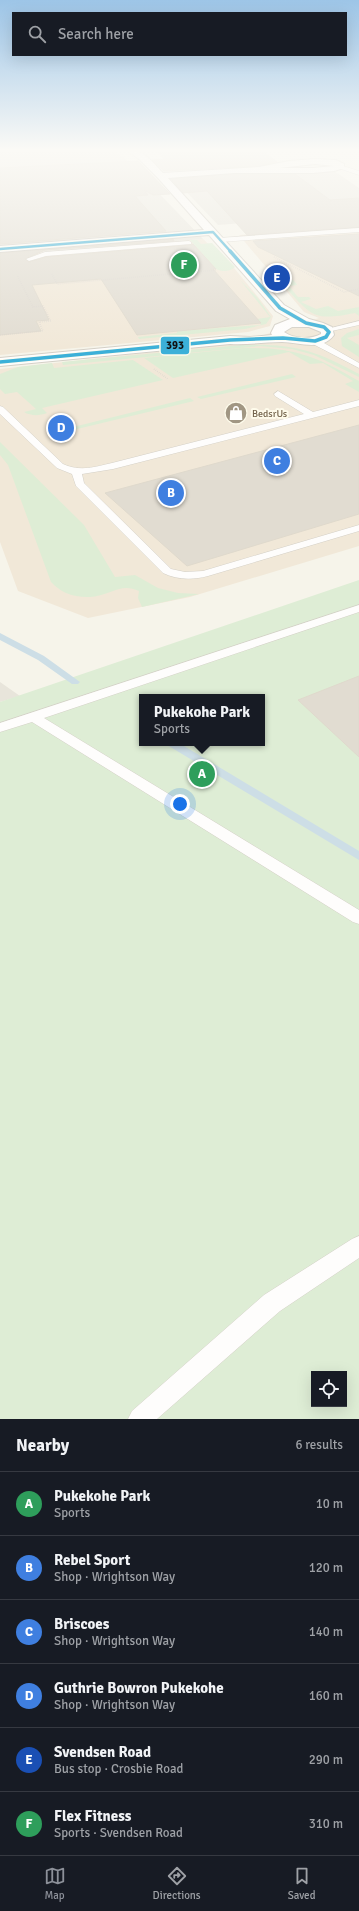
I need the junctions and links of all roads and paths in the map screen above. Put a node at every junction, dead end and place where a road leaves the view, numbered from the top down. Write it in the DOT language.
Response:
graph roads {
  1 [pos="199,216"];
  2 [pos="359,230"];
  3 [pos="217,236"];
  4 [pos="189,243"];
  5 [pos="0,249"];
  6 [pos="270,255"];
  7 [pos="29,259"];
  8 [pos="15,270"];
  9 [pos="49,270"];
  10 [pos="217,270"];
  11 [pos="359,289"];
  12 [pos="280,308"];
  13 [pos="306,323"];
  14 [pos="359,323"];
  15 [pos="327,330"];
  16 [pos="281,331"];
  17 [pos="0,335"];
  18 [pos="314,341"];
  19 [pos="0,362"];
  20 [pos="359,366"];
  21 [pos="278,394"];
  22 [pos="359,403"];
  23 [pos="0,410"];
  24 [pos="311,415"];
  25 [pos="77,472"];
  26 [pos="359,528"];
  27 [pos="359,608"];
  28 [pos="34,717"];
  29 [pos="0,728"];
  30 [pos="359,918"];
  31 [pos="359,1246"];
  32 [pos="140,1419"];
  1 -- 3 [label="street"];
  2 -- 3 [label="lane"];
  3 -- 5 [label="street"];
  3 -- 12 [label="street"];
  4 -- 7 [label="lane"];
  6 -- 11 [label="path"];
  8 -- 17 [label="path"];
  9 -- 10 [label="path"];
  12 -- 13 [label="street"];
  12 -- 16 [label="street"];
  13 -- 15 [label="street"];
  13 -- 16 [label="street"];
  14 -- 15 [label="lane"];
  15 -- 18 [label="street"];
  16 -- 18 [label="street"];
  16 -- 19 [label="street"];
  18 -- 20 [label="lane"];
  21 -- 24 [label="lane"];
  22 -- 24 [label="lane"];
  23 -- 25 [label="lane"];
  24 -- 25 [label="lane"];
  25 -- 26 [label="lane"];
  27 -- 28 [label="lane"];
  28 -- 29 [label="lane"];
  28 -- 30 [label="lane"];
  31 -- 32 [label="lane"];
}
